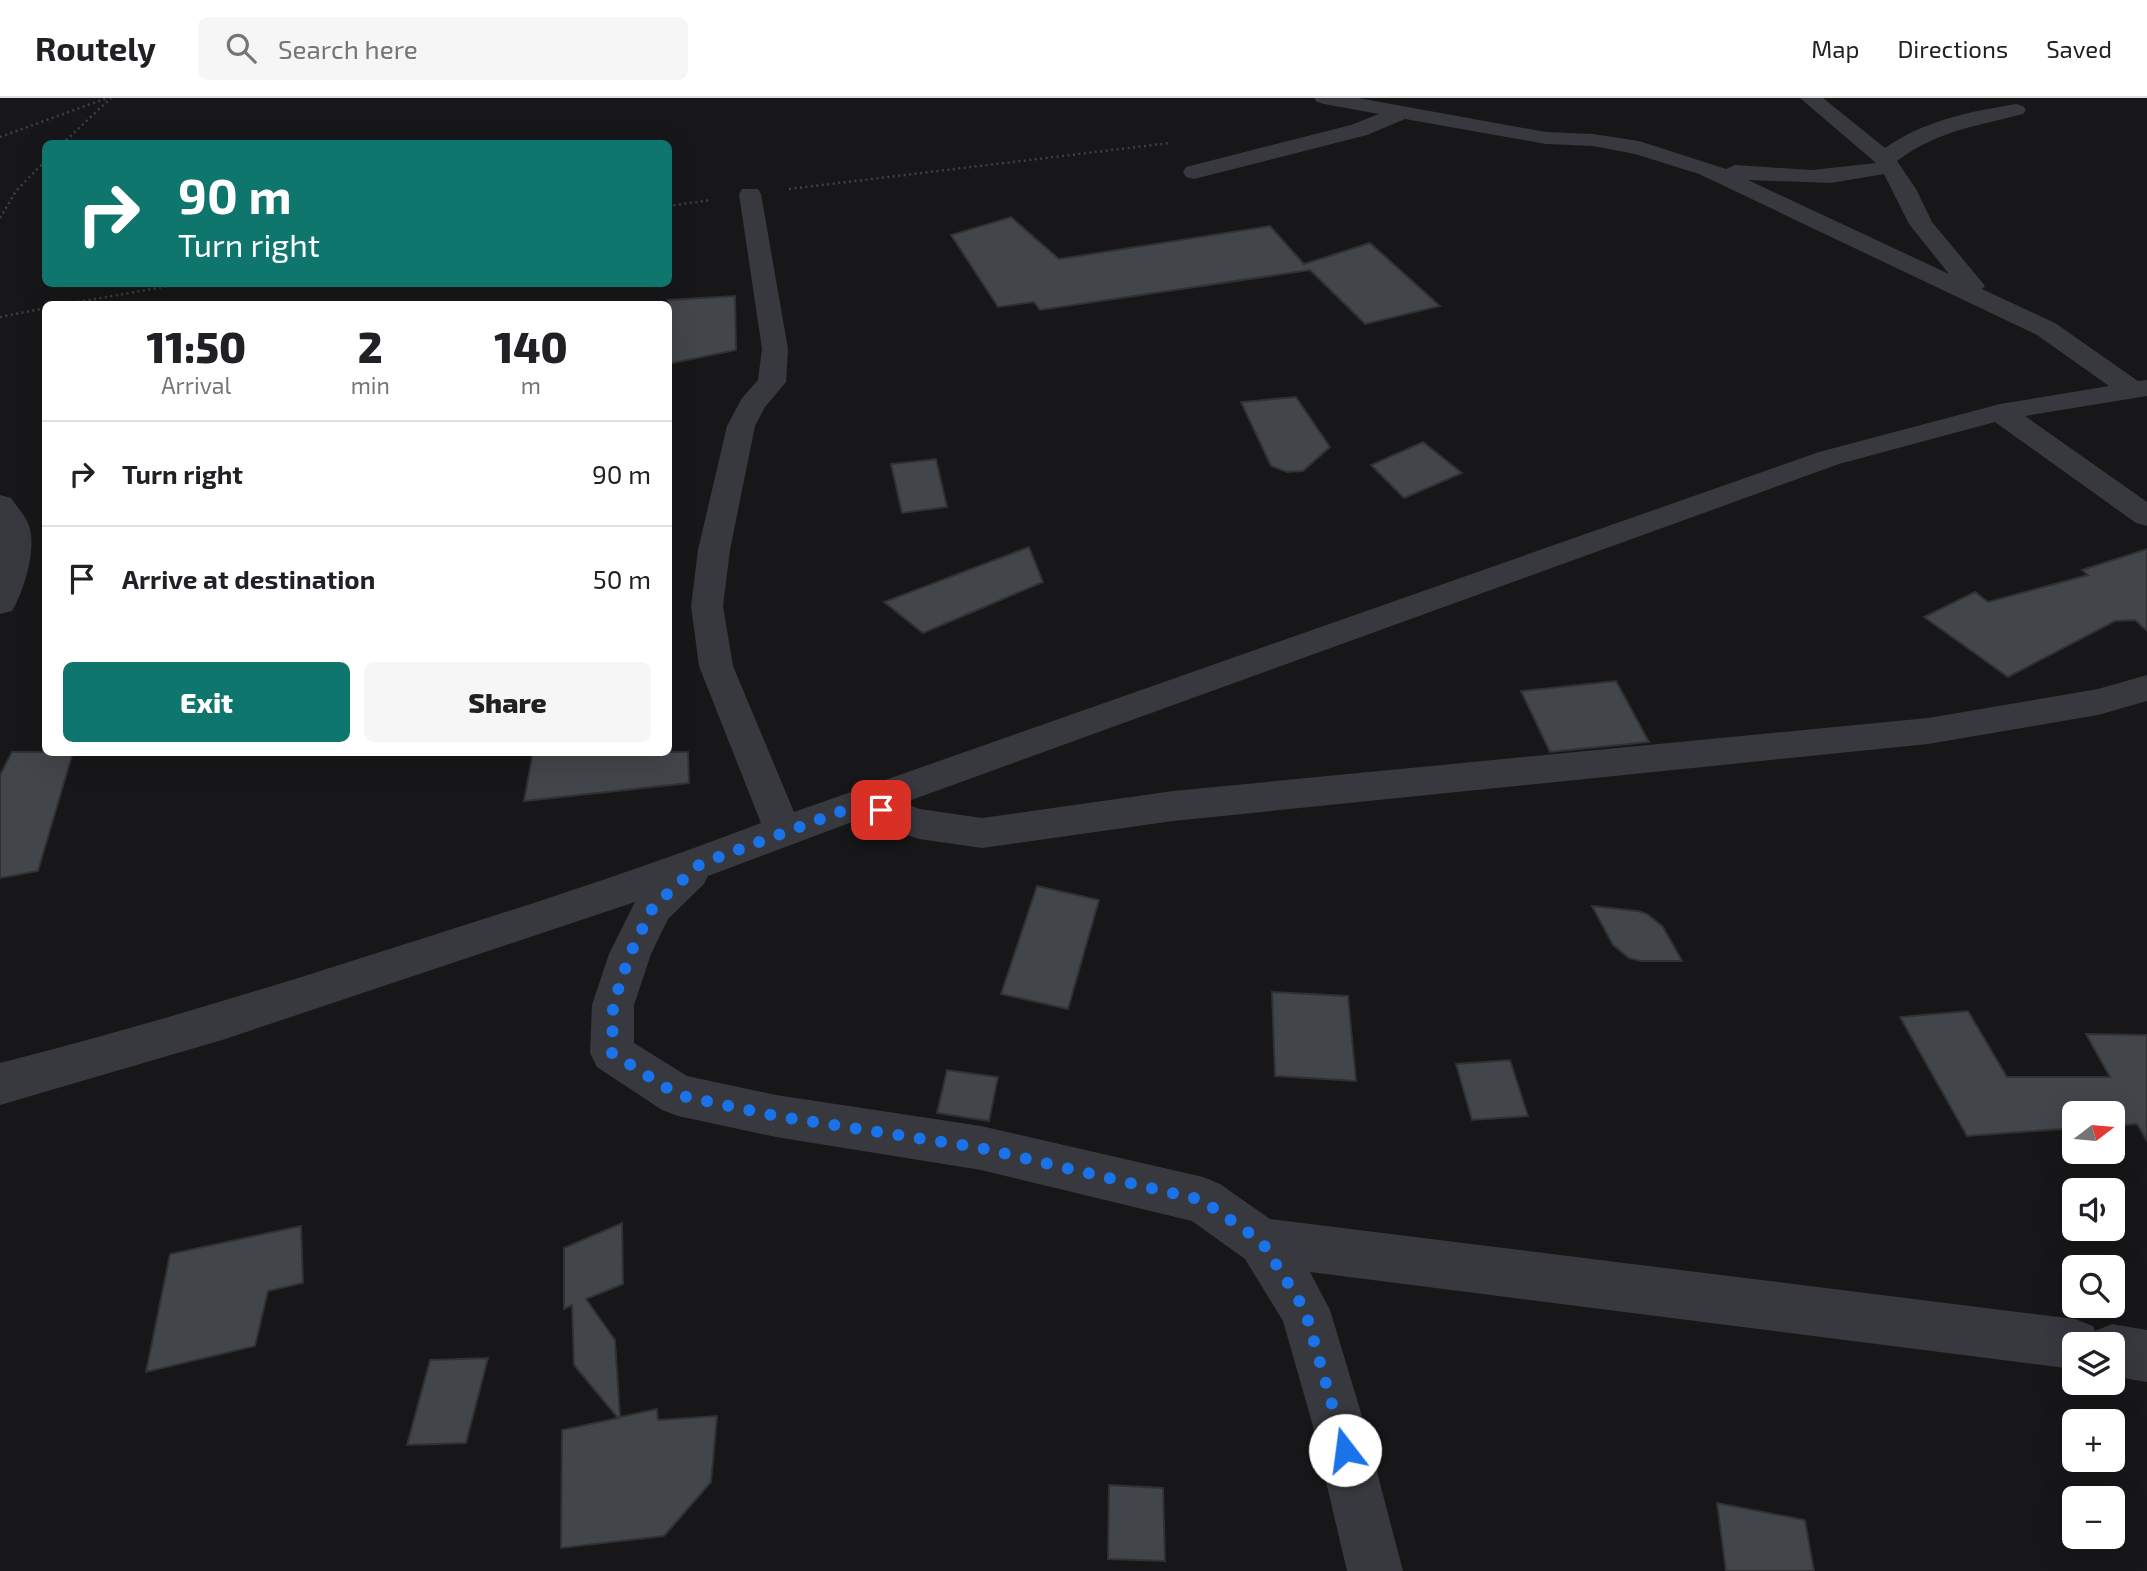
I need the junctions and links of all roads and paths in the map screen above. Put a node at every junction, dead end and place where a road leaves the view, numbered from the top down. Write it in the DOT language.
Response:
graph roads {
  1 [pos="109,98"];
  2 [pos="1324,98"];
  3 [pos="1452,98"];
  4 [pos="1810,98"];
  5 [pos="2016,110"];
  6 [pos="1399,113"];
  7 [pos="0,137"];
  8 [pos="66,140"];
  9 [pos="1175,143"];
  10 [pos="1887,162"];
  11 [pos="42,164"];
  12 [pos="1706,169"];
  13 [pos="1195,172"];
  14 [pos="750,194"];
  15 [pos="672,205"];
  16 [pos="0,218"];
  17 [pos="163,287"];
  18 [pos="1980,296"];
  19 [pos="84,301"];
  20 [pos="42,309"];
  21 [pos="0,317"];
  22 [pos="2140,389"];
  23 [pos="2000,412"];
  24 [pos="0,505"];
  25 [pos="2147,516"];
  26 [pos="0,603"];
  27 [pos="2147,688"];
  28 [pos="861,804"];
  29 [pos="783,831"];
  30 [pos="700,864"];
  31 [pos="0,1084"];
  32 [pos="1262,1242"];
  33 [pos="2062,1342"];
  34 [pos="2125,1352"];
  35 [pos="2147,1356"];
  36 [pos="1375,1571"];
  1 -- 7 [label="path"];
  1 -- 8 [label="path"];
  2 -- 6 [label="street"];
  3 -- 6 [label="street"];
  4 -- 10 [label="street"];
  5 -- 10 [label="street"];
  6 -- 12 [label="street"];
  6 -- 13 [label="street"];
  9 -- 14 [label="path"];
  10 -- 12 [label="street"];
  10 -- 18 [label="street"];
  11 -- 16 [label="path"];
  12 -- 18 [label="street"];
  14 -- 15 [label="path"];
  14 -- 29 [label="street"];
  17 -- 19 [label="path"];
  18 -- 22 [label="street"];
  20 -- 21 [label="path"];
  22 -- 23 [label="street"];
  23 -- 25 [label="street"];
  23 -- 28 [label="street"];
  24 -- 26 [label="street"];
  27 -- 28 [label="street"];
  28 -- 29 [label="street"];
  29 -- 30 [label="street"];
  30 -- 31 [label="street"];
  30 -- 32 [label="street"];
  32 -- 33 [label="street"];
  32 -- 36 [label="street"];
  34 -- 35 [label="street"];
}
